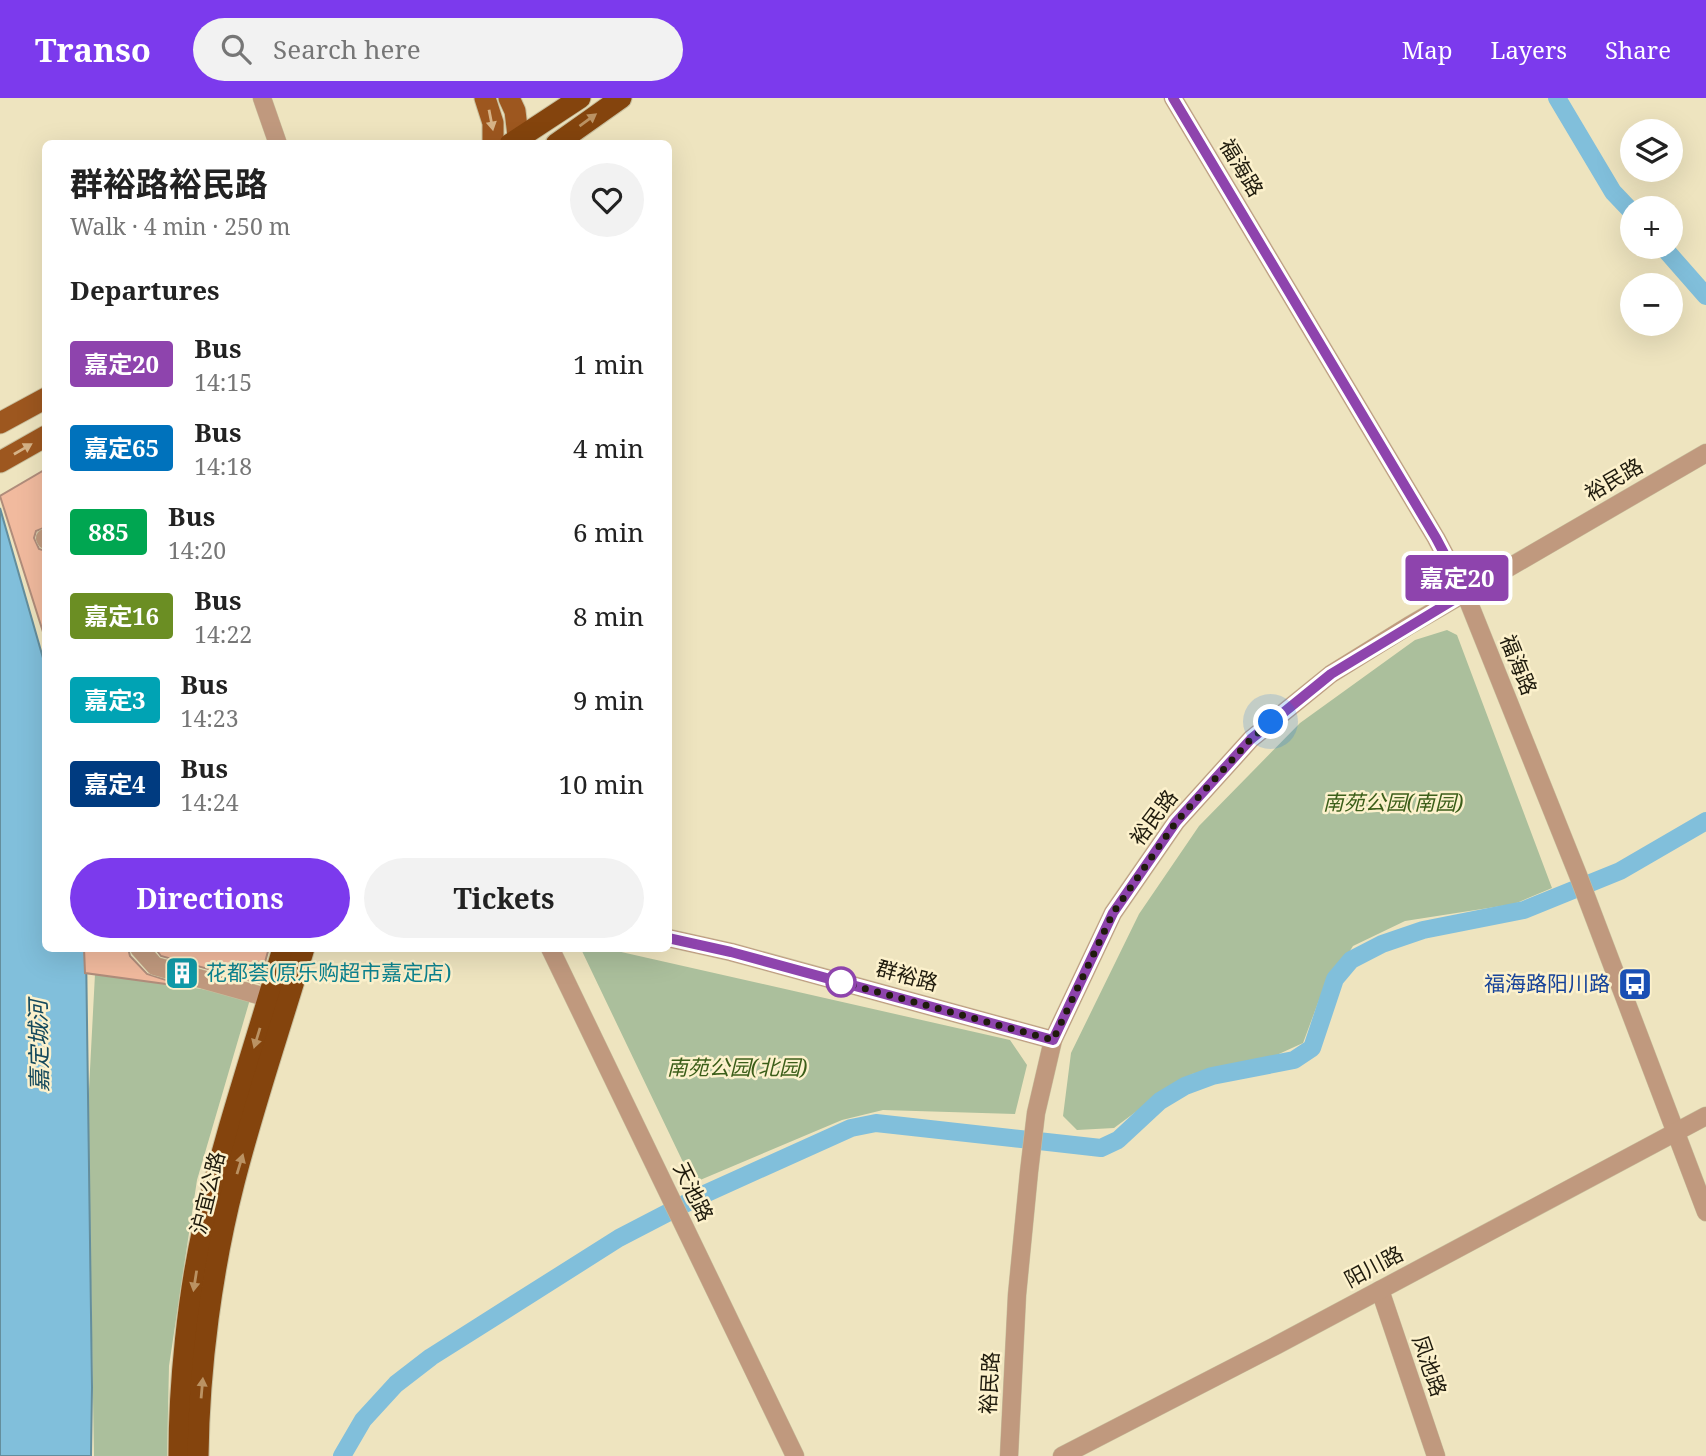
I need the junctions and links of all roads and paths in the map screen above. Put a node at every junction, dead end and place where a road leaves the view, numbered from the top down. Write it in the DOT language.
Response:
graph roads {
  1 [pos="262,98"];
  2 [pos="485,98"];
  3 [pos="509,98"];
  4 [pos="580,98"];
  5 [pos="621,98"];
  6 [pos="1173,98"];
  7 [pos="277,140"];
  8 [pos="493,140"];
  9 [pos="517,140"];
  10 [pos="518,140"];
  11 [pos="561,140"];
  12 [pos="42,400"];
  13 [pos="0,423"];
  14 [pos="42,438"];
  15 [pos="1706,453"];
  16 [pos="0,462"];
  17 [pos="1465,593"];
  18 [pos="672,939"];
  19 [pos="143,952"];
  20 [pos="282,952"];
  21 [pos="303,952"];
  22 [pos="552,952"];
  23 [pos="269,998"];
  24 [pos="1053,1040"];
  25 [pos="1706,1116"];
  26 [pos="1675,1133"];
  27 [pos="1706,1212"];
  28 [pos="1380,1290"];
  29 [pos="179,1456"];
  30 [pos="198,1456"];
  31 [pos="795,1456"];
  32 [pos="1009,1456"];
  33 [pos="1062,1456"];
  34 [pos="1436,1456"];
  1 -- 7 [label="street"];
  2 -- 8 [label="main road, one-way"];
  3 -- 9 [label="main road"];
  4 -- 10 [label="highway"];
  11 -- 5 [label="highway, one-way"];
  6 -- 17 [label="street, 福海路"];
  12 -- 13 [label="main road"];
  16 -- 14 [label="main road, one-way"];
  15 -- 17 [label="street, 裕民路"];
  17 -- 24 [label="street, 裕民路"];
  17 -- 26 [label="street, 福海路"];
  18 -- 24 [label="street, 群裕路"];
  19 -- 23 [label="street"];
  20 -- 23 [label="highway, 沪宜公路"];
  30 -- 21 [label="highway, 沪宜公路, one-way"];
  22 -- 31 [label="street, 天池路"];
  23 -- 29 [label="highway, 沪宜公路, one-way"];
  24 -- 32 [label="street, 裕民路"];
  25 -- 26 [label="street, 阳川路"];
  26 -- 27 [label="street, 福海路"];
  26 -- 28 [label="street, 阳川路"];
  28 -- 33 [label="street, 阳川路"];
  28 -- 34 [label="street, 凤池路"];
}
